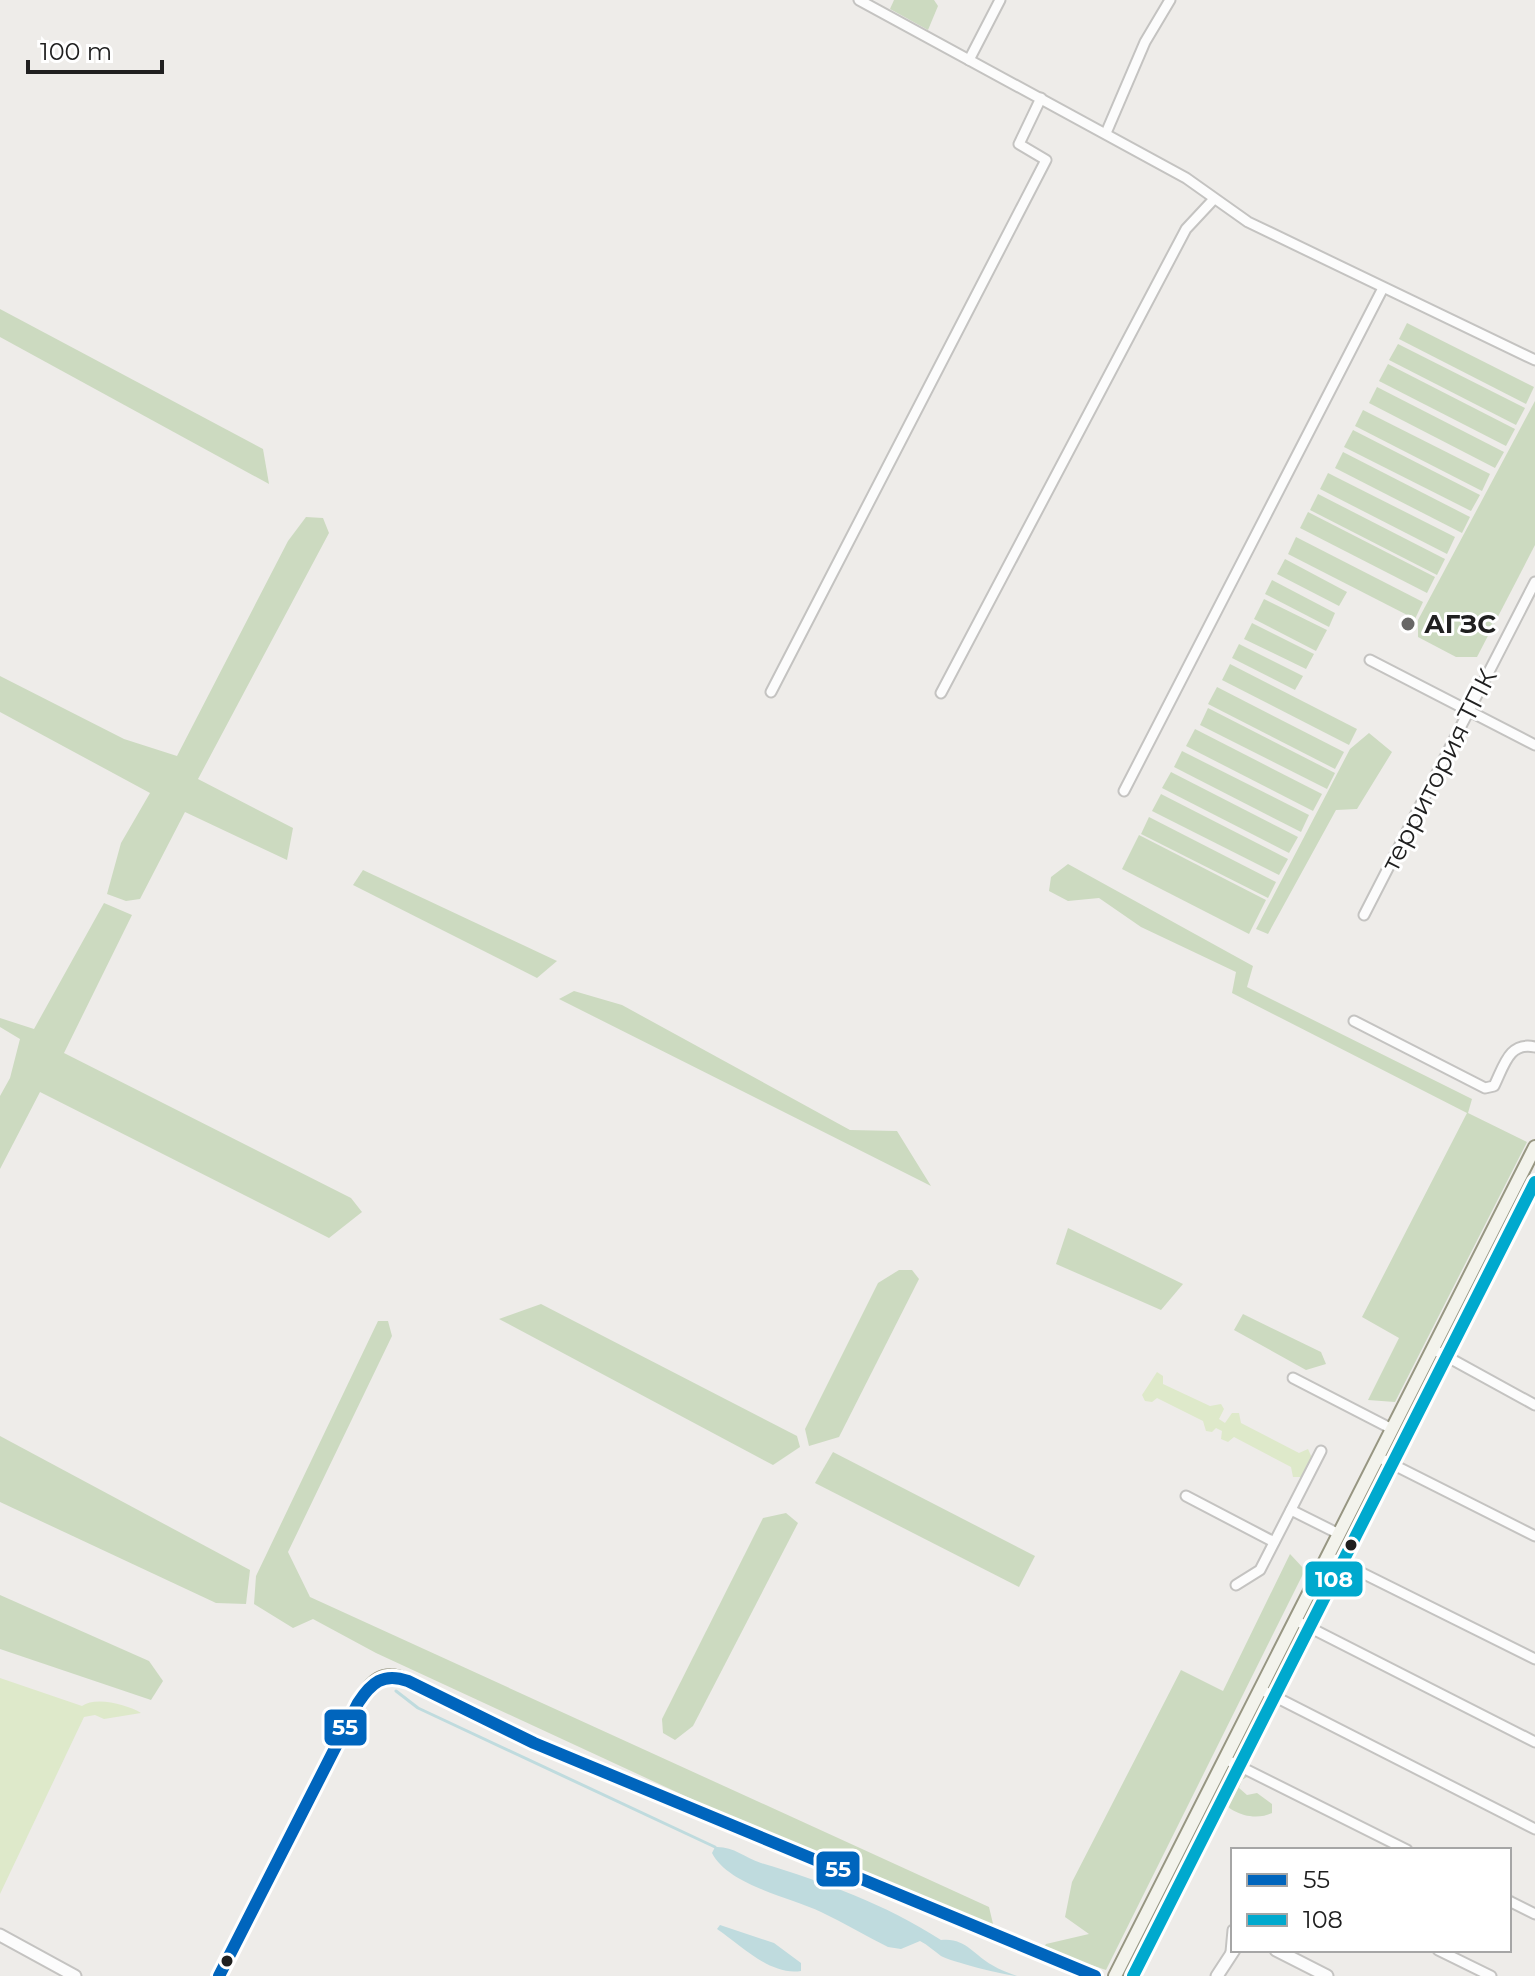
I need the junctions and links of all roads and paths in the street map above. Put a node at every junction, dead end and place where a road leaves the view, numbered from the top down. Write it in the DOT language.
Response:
graph roads {
  1 [pos="859,0"];
  2 [pos="1000,0"];
  3 [pos="1170,0"];
  4 [pos="969,60"];
  5 [pos="1041,98"];
  6 [pos="1106,133"];
  7 [pos="1214,199"];
  8 [pos="1383,288"];
  9 [pos="1535,360"];
  10 [pos="1535,582"];
  11 [pos="1370,660"];
  12 [pos="771,692"];
  13 [pos="941,693"];
  14 [pos="1469,712"];
  15 [pos="1535,745"];
  16 [pos="1124,791"];
  17 [pos="1364,915"];
  18 [pos="1354,1021"];
  19 [pos="1535,1047"];
  20 [pos="1535,1147"];
  21 [pos="1433,1349"];
  22 [pos="1293,1378"];
  23 [pos="1535,1405"];
  24 [pos="1392,1429"];
  25 [pos="1321,1451"];
  26 [pos="1378,1457"];
  27 [pos="1186,1496"];
  28 [pos="1291,1510"];
  29 [pos="1339,1534"];
  30 [pos="1535,1536"];
  31 [pos="1274,1542"];
  32 [pos="1328,1556"];
  33 [pos="1236,1585"];
  34 [pos="1295,1620"];
  35 [pos="1535,1659"];
  36 [pos="1260,1689"];
  37 [pos="1535,1742"];
  38 [pos="1225,1759"];
  39 [pos="1535,1829"];
  40 [pos="1403,1848"];
  41 [pos="1511,1902"];
  42 [pos="1535,1914"];
  43 [pos="0,1935"];
  44 [pos="1232,1952"];
  45 [pos="1280,1952"];
  46 [pos="1442,1952"];
  47 [pos="75,1976"];
  48 [pos="219,1976"];
  49 [pos="1095,1976"];
  50 [pos="1115,1976"];
  51 [pos="1217,1976"];
  52 [pos="1327,1976"];
  53 [pos="1491,1976"];
  1 -- 4 [label="street"];
  2 -- 4 [label="street"];
  3 -- 6 [label="street"];
  4 -- 5 [label="street"];
  5 -- 6 [label="street"];
  5 -- 12 [label="street"];
  6 -- 7 [label="street"];
  7 -- 8 [label="street"];
  7 -- 13 [label="street"];
  8 -- 9 [label="street"];
  8 -- 16 [label="street"];
  10 -- 14 [label="street, территория ТПК"];
  11 -- 14 [label="street"];
  14 -- 15 [label="street"];
  14 -- 17 [label="street, территория ТПК"];
  18 -- 19 [label="street"];
  20 -- 21 [label="main road"];
  21 -- 23 [label="street"];
  21 -- 24 [label="main road"];
  22 -- 24 [label="street"];
  24 -- 26 [label="main road"];
  25 -- 28 [label="street"];
  26 -- 29 [label="main road"];
  26 -- 30 [label="street"];
  27 -- 31 [label="street"];
  28 -- 29 [label="street"];
  28 -- 31 [label="street"];
  29 -- 32 [label="main road"];
  31 -- 33 [label="street"];
  32 -- 34 [label="main road"];
  32 -- 35 [label="street"];
  34 -- 36 [label="main road"];
  34 -- 37 [label="street"];
  36 -- 38 [label="main road"];
  36 -- 39 [label="street"];
  38 -- 40 [label="street"];
  38 -- 50 [label="main road"];
  41 -- 42 [label="street"];
  43 -- 47 [label="street"];
  44 -- 51 [label="street"];
  45 -- 52 [label="street"];
  46 -- 53 [label="street"];
  48 -- 49 [label="main road"];
}
